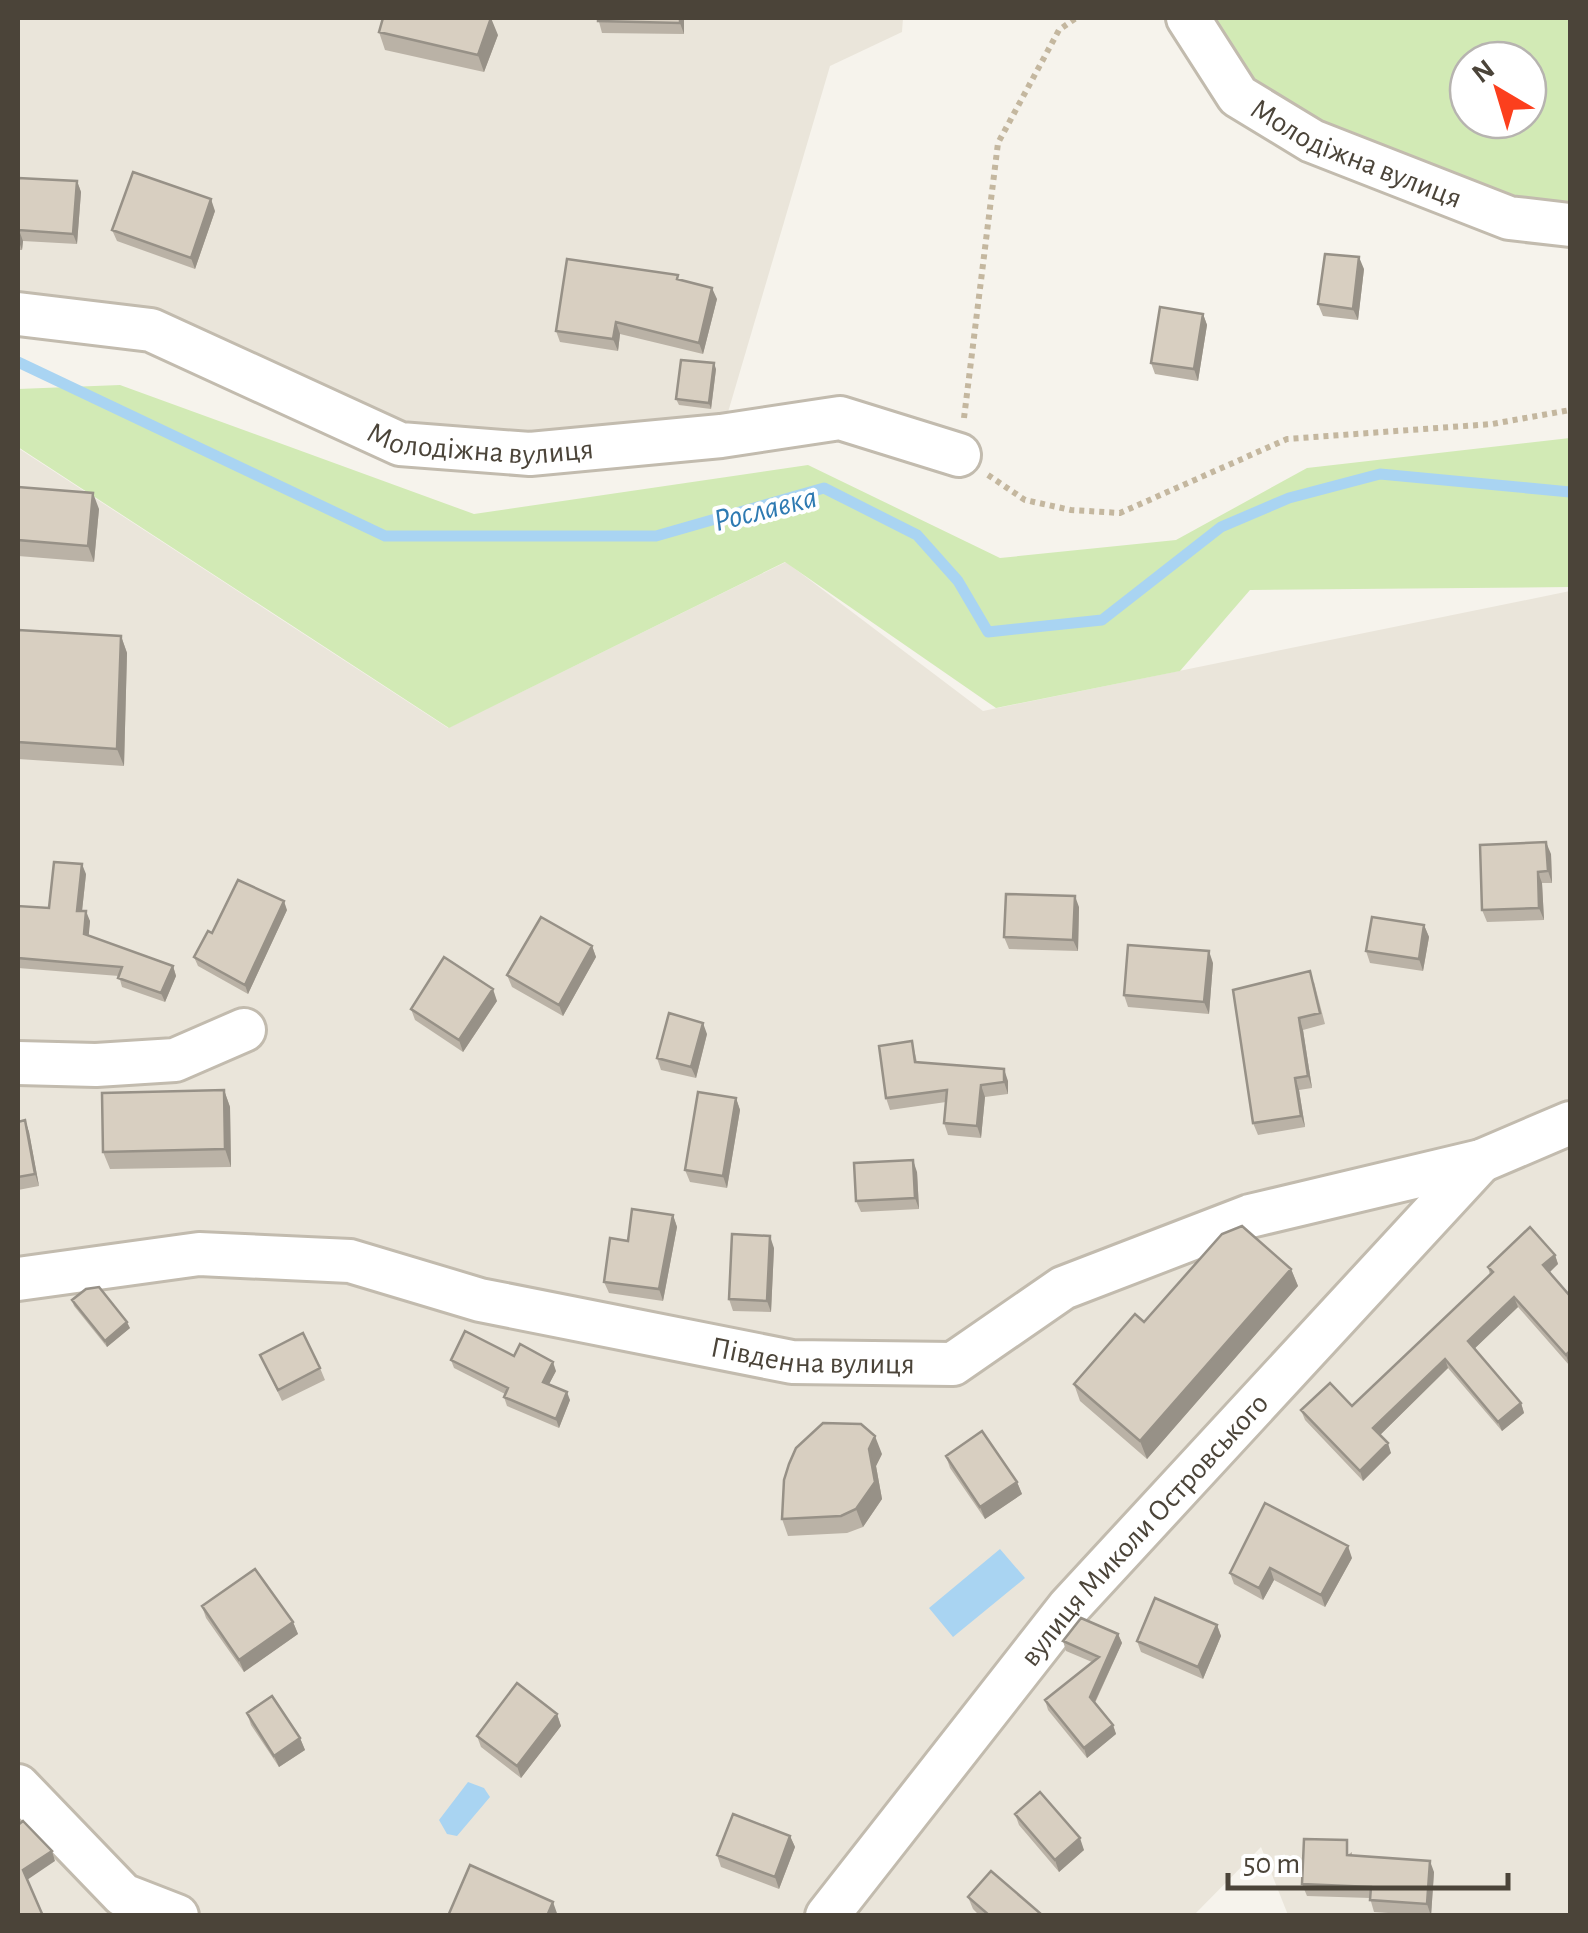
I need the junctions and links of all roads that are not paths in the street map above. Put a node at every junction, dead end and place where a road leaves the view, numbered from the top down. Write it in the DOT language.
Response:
graph roads {
  1 [pos="1188,18"];
  2 [pos="1570,225"];
  3 [pos="18,314"];
  4 [pos="960,455"];
  5 [pos="244,1030"];
  6 [pos="18,1063"];
  7 [pos="1570,1123"];
  8 [pos="1481,1161"];
  9 [pos="18,1279"];
  10 [pos="18,1786"];
  11 [pos="177,1916"];
  12 [pos="827,1916"];
  1 -- 2 [label="street, Молодіжна вулиця"];
  3 -- 4 [label="street, Молодіжна вулиця"];
  5 -- 6 [label="street"];
  7 -- 8 [label="street, Південна вулиця"];
  8 -- 9 [label="street, Південна вулиця"];
  8 -- 12 [label="street, вулиця Миколи Островського"];
  10 -- 11 [label="street"];
}
